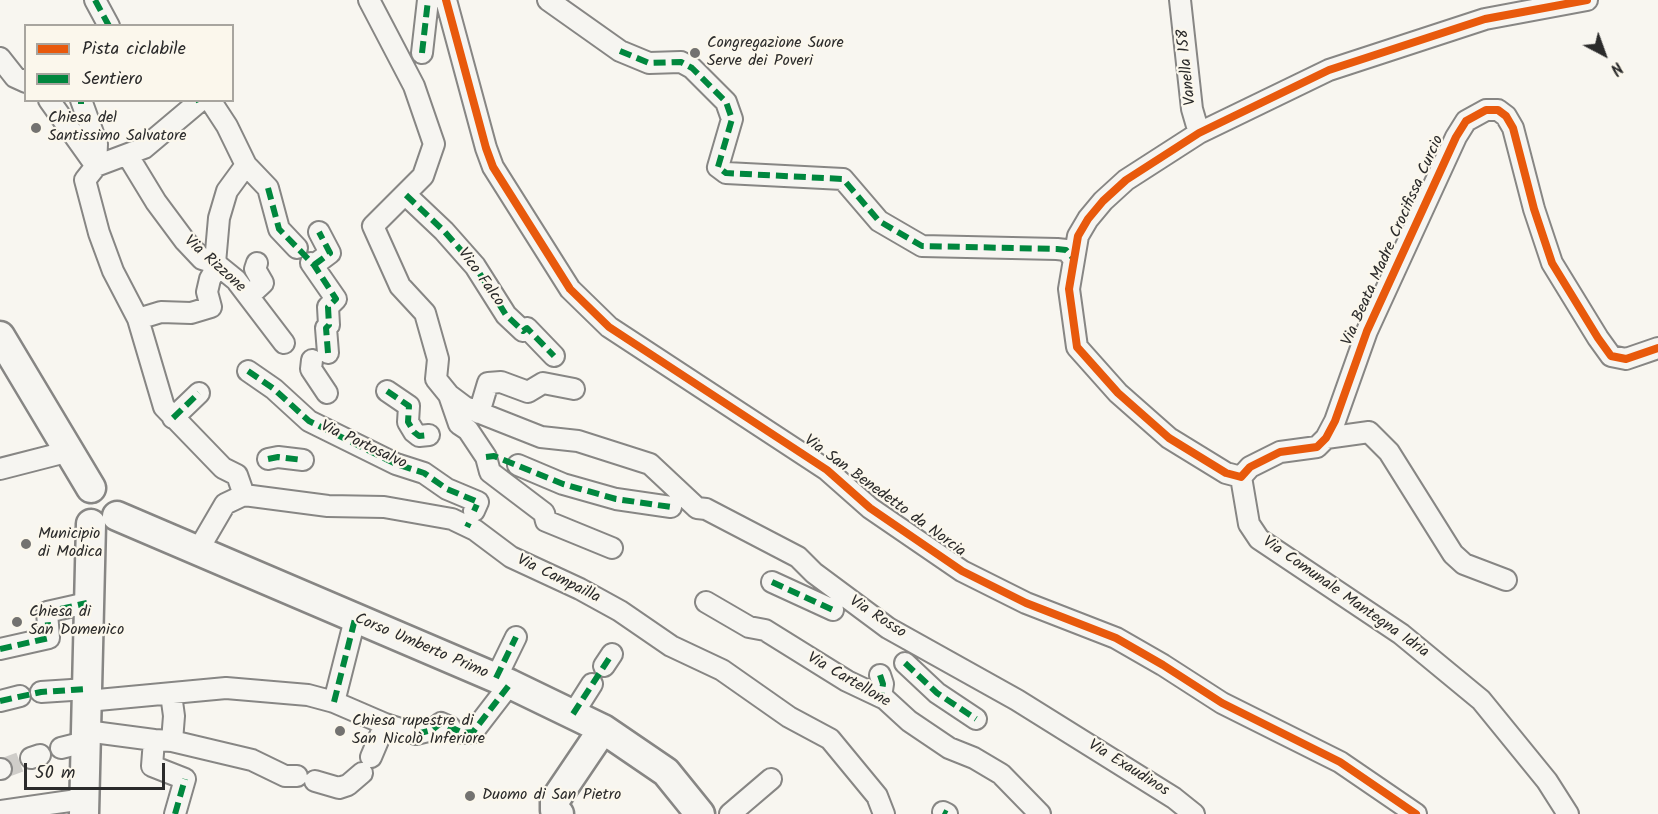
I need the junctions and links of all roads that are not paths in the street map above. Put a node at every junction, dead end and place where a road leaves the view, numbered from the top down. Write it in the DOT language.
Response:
graph roads {
  1 [pos="95,0"];
  2 [pos="369,0"];
  3 [pos="428,0"];
  4 [pos="446,0"];
  5 [pos="548,0"];
  6 [pos="1180,0"];
  7 [pos="1587,0"];
  8 [pos="108,24"];
  9 [pos="422,53"];
  10 [pos="0,58"];
  11 [pos="24,81"];
  12 [pos="50,102"];
  13 [pos="81,102"];
  14 [pos="201,102"];
  15 [pos="203,102"];
  16 [pos="1199,133"];
  17 [pos="128,156"];
  18 [pos="246,165"];
  19 [pos="96,166"];
  20 [pos="406,195"];
  21 [pos="319,232"];
  22 [pos="297,248"];
  23 [pos="1073,258"];
  24 [pos="257,263"];
  25 [pos="217,264"];
  26 [pos="249,296"];
  27 [pos="138,319"];
  28 [pos="0,336"];
  29 [pos="284,343"];
  30 [pos="1658,348"];
  31 [pos="554,356"];
  32 [pos="8,366"];
  33 [pos="248,371"];
  34 [pos="574,389"];
  35 [pos="387,392"];
  36 [pos="199,393"];
  37 [pos="327,393"];
  38 [pos="449,395"];
  39 [pos="479,413"];
  40 [pos="173,418"];
  41 [pos="429,435"];
  42 [pos="1326,438"];
  43 [pos="69,451"];
  44 [pos="268,459"];
  45 [pos="303,460"];
  46 [pos="502,461"];
  47 [pos="0,469"];
  48 [pos="1241,477"];
  49 [pos="244,495"];
  50 [pos="671,507"];
  51 [pos="104,520"];
  52 [pos="470,520"];
  53 [pos="612,548"];
  54 [pos="197,552"];
  55 [pos="1506,580"];
  56 [pos="772,582"];
  57 [pos="706,602"];
  58 [pos="87,603"];
  59 [pos="833,610"];
  60 [pos="355,619"];
  61 [pos="516,637"];
  62 [pos="0,649"];
  63 [pos="905,663"];
  64 [pos="880,675"];
  65 [pos="503,681"];
  66 [pos="592,684"];
  67 [pos="41,692"];
  68 [pos="171,694"];
  69 [pos="87,695"];
  70 [pos="20,696"];
  71 [pos="880,697"];
  72 [pos="0,700"];
  73 [pos="334,702"];
  74 [pos="573,714"];
  75 [pos="975,719"];
  76 [pos="386,724"];
  77 [pos="1061,727"];
  78 [pos="603,729"];
  79 [pos="78,740"];
  80 [pos="163,740"];
  81 [pos="771,779"];
  82 [pos="84,806"];
  83 [pos="10,810"];
  84 [pos="175,814"];
  85 [pos="559,814"];
  86 [pos="700,814"];
  87 [pos="730,814"];
  88 [pos="884,814"];
  89 [pos="1040,814"];
  90 [pos="1194,814"];
  91 [pos="1416,814"];
  92 [pos="1568,814"];
  1 -- 8 [label="street"];
  2 -- 20 [label="street"];
  3 -- 9 [label="street"];
  4 -- 91 [label="street, Via San Benedetto da Norcia"];
  5 -- 23 [label="street"];
  6 -- 16 [label="street, Vanella 158"];
  7 -- 16 [label="street"];
  10 -- 11 [label="street"];
  12 -- 19 [label="street"];
  13 -- 19 [label="street"];
  14 -- 17 [label="street"];
  15 -- 18 [label="street"];
  16 -- 23 [label="street"];
  17 -- 19 [label="street"];
  17 -- 25 [label="street, Via Rizzone"];
  18 -- 22 [label="street"];
  18 -- 25 [label="street"];
  19 -- 27 [label="street"];
  20 -- 31 [label="street, Vico Falco"];
  20 -- 38 [label="street"];
  21 -- 37 [label="street"];
  23 -- 48 [label="street"];
  24 -- 26 [label="street"];
  25 -- 26 [label="street, Via Rizzone"];
  25 -- 27 [label="street"];
  26 -- 29 [label="street, Via Rizzone"];
  27 -- 40 [label="street"];
  28 -- 32 [label="street"];
  30 -- 42 [label="street, Via Beata Madre Crocifissa Curcio"];
  32 -- 43 [label="street"];
  33 -- 52 [label="street, Via Portosalvo"];
  34 -- 39 [label="street"];
  35 -- 41 [label="street"];
  36 -- 40 [label="street"];
  38 -- 39 [label="street"];
  38 -- 46 [label="street"];
  39 -- 77 [label="street, Via Rosso"];
  40 -- 49 [label="street"];
  42 -- 48 [label="street"];
  42 -- 55 [label="street"];
  43 -- 47 [label="street"];
  43 -- 51 [label="street"];
  44 -- 45 [label="street"];
  46 -- 50 [label="street"];
  46 -- 53 [label="street"];
  48 -- 92 [label="street, Via Comunale Mantegna Idria"];
  49 -- 52 [label="street, Via Campailla"];
  49 -- 54 [label="street"];
  51 -- 54 [label="street, Corso Umberto Primo"];
  51 -- 58 [label="street"];
  52 -- 88 [label="street, Via Campailla"];
  54 -- 60 [label="street, Corso Umberto Primo"];
  56 -- 59 [label="street"];
  57 -- 71 [label="street, Via Cartellone"];
  58 -- 62 [label="street"];
  58 -- 69 [label="street"];
  60 -- 65 [label="street, Corso Umberto Primo"];
  60 -- 73 [label="street"];
  61 -- 65 [label="street"];
  63 -- 75 [label="street"];
  64 -- 71 [label="street"];
  65 -- 74 [label="street, Corso Umberto Primo"];
  65 -- 76 [label="street"];
  66 -- 74 [label="street"];
  67 -- 69 [label="street"];
  68 -- 69 [label="street"];
  68 -- 73 [label="street"];
  68 -- 80 [label="street"];
  69 -- 79 [label="street"];
  70 -- 72 [label="street"];
  71 -- 89 [label="street, Via Cartellone"];
  73 -- 76 [label="street"];
  74 -- 78 [label="street, Corso Umberto Primo"];
  76 -- 80 [label="street"];
  77 -- 90 [label="street, Via Exaudinos"];
  78 -- 85 [label="street"];
  78 -- 86 [label="street, Corso Umberto Primo"];
  79 -- 80 [label="street"];
  79 -- 82 [label="street"];
  80 -- 84 [label="street"];
  81 -- 87 [label="street"];
  82 -- 83 [label="street"];
}
